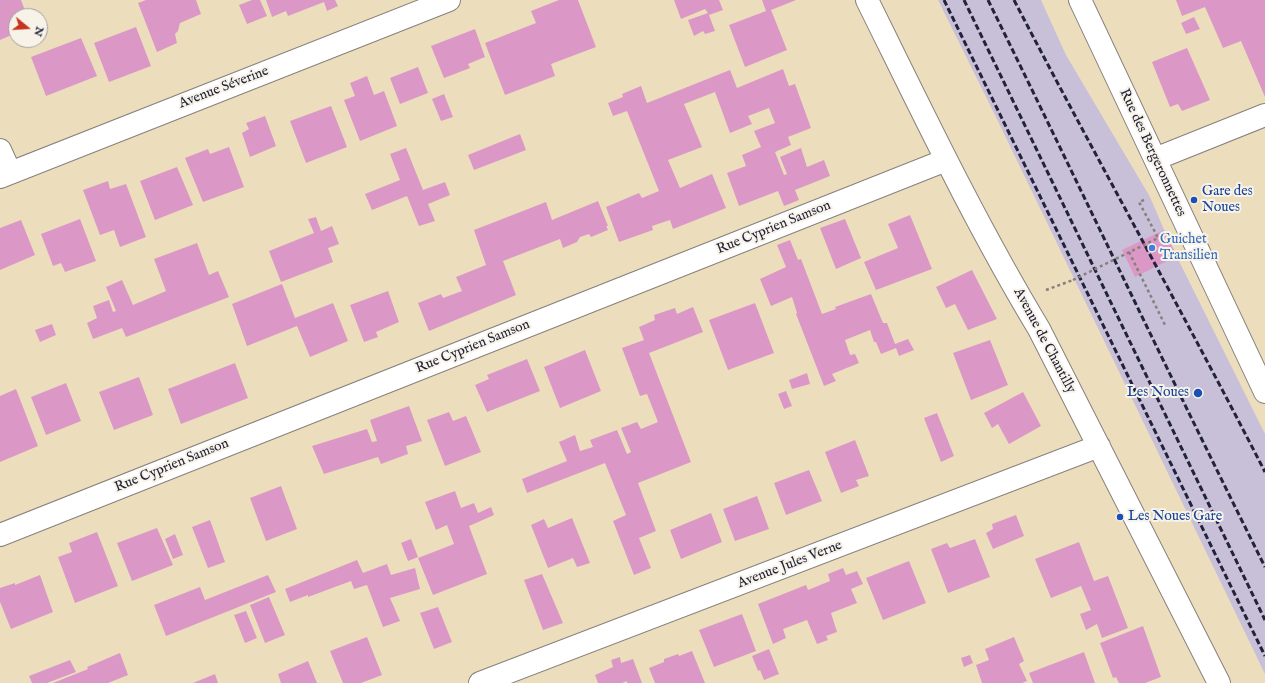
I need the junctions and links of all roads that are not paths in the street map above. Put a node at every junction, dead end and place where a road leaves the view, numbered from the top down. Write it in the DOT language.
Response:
graph roads {
  1 [pos="449,0"];
  2 [pos="867,0"];
  3 [pos="1080,0"];
  4 [pos="1265,116"];
  5 [pos="0,150"];
  6 [pos="946,160"];
  7 [pos="1155,160"];
  8 [pos="5,174"];
  9 [pos="1265,392"];
  10 [pos="1099,446"];
  11 [pos="0,534"];
  12 [pos="480,683"];
  13 [pos="1219,683"];
  1 -- 8 [label="street, Avenue Séverine"];
  2 -- 6 [label="street, Avenue de Chantilly"];
  3 -- 7 [label="street, Rue des Bergeronnettes"];
  4 -- 7 [label="street"];
  5 -- 8 [label="street"];
  6 -- 10 [label="street, Avenue de Chantilly"];
  6 -- 11 [label="street, Rue Cyprien Samson"];
  7 -- 9 [label="street, Rue des Bergeronnettes"];
  10 -- 12 [label="street, Avenue Jules Verne"];
  10 -- 13 [label="street, Avenue de Chantilly"];
}
